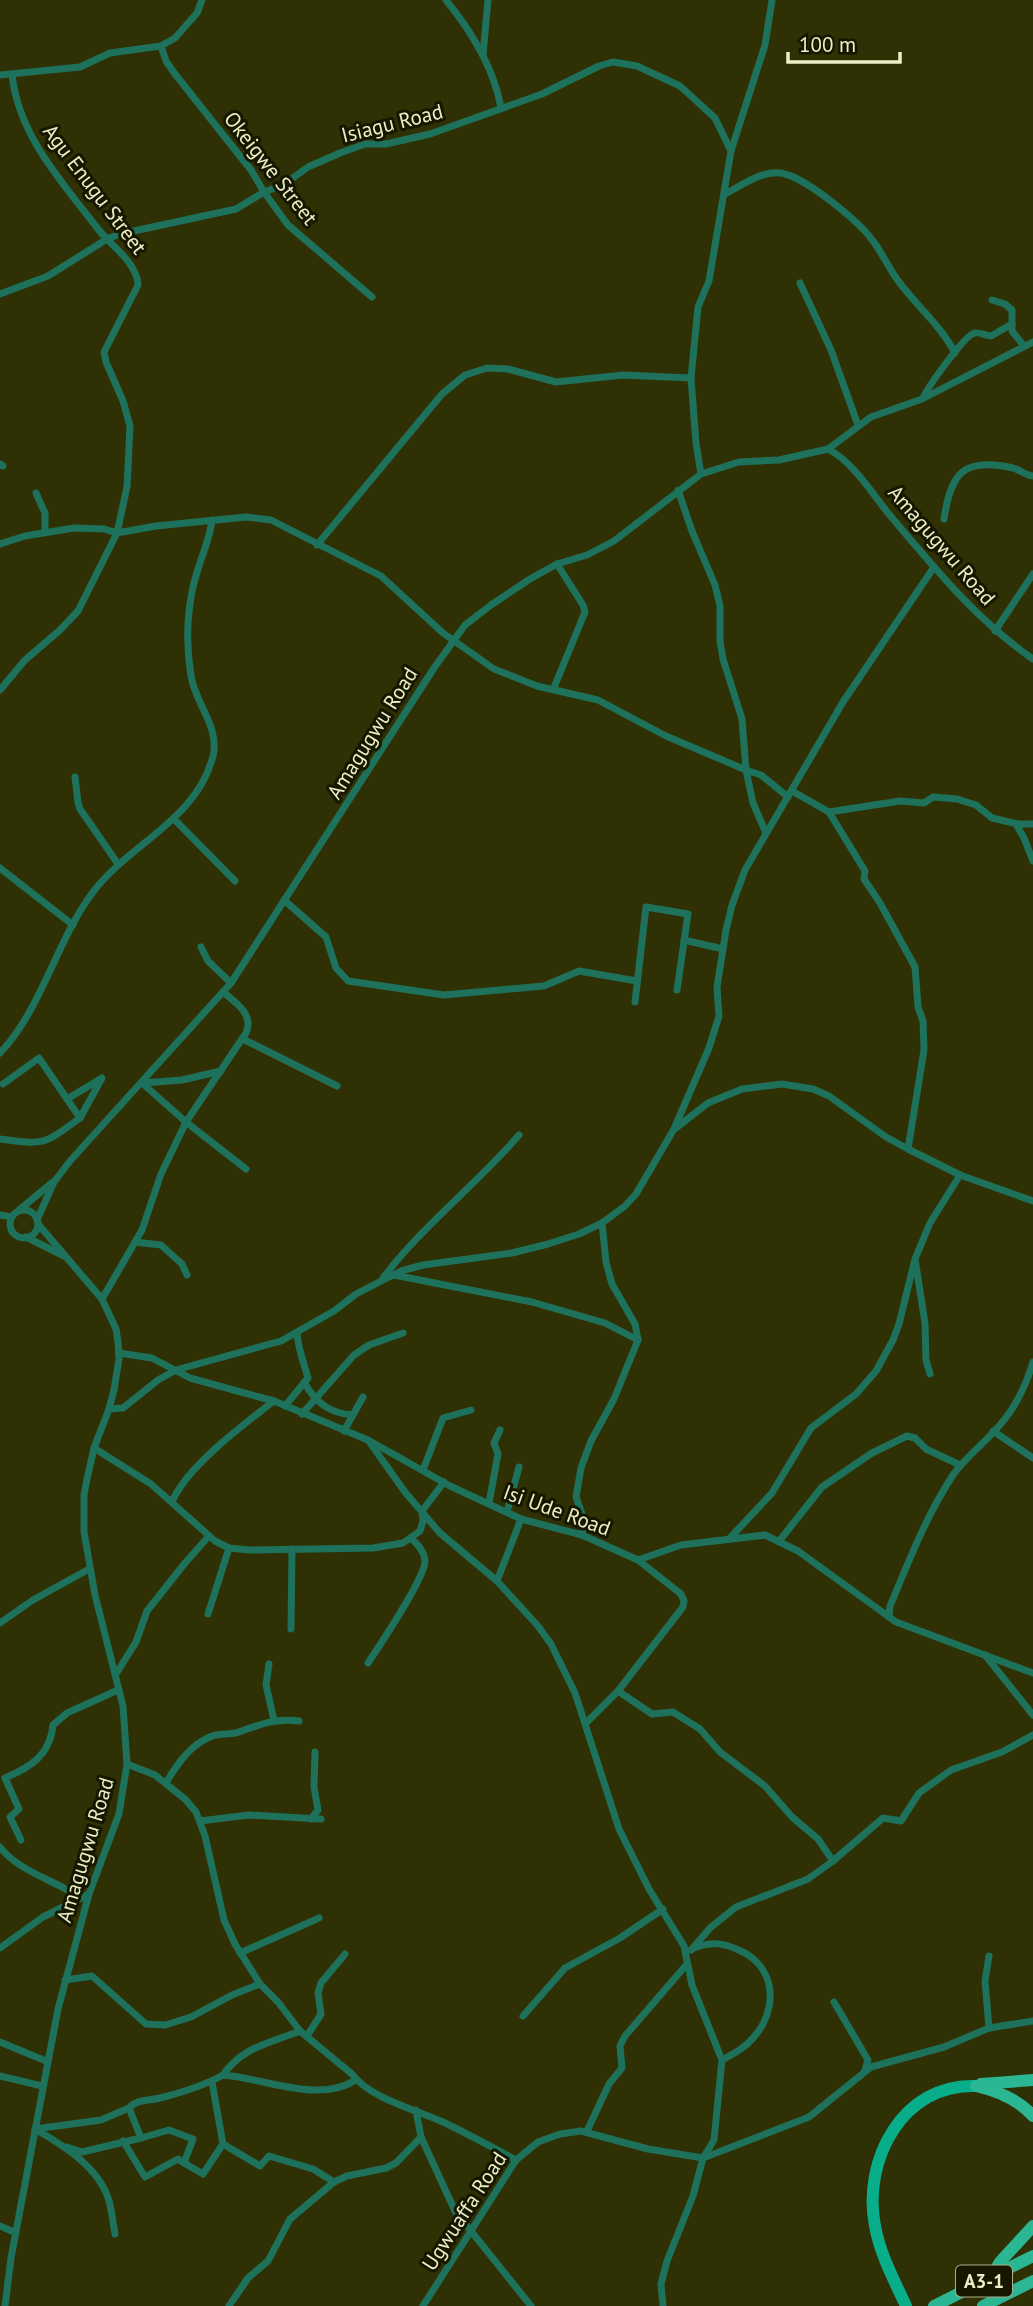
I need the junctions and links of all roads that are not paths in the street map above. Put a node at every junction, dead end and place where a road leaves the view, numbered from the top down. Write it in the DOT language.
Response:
graph roads {
  1 [pos="202,0"];
  2 [pos="446,0"];
  3 [pos="488,0"];
  4 [pos="772,0"];
  5 [pos="161,46"];
  6 [pos="483,56"];
  7 [pos="12,74"];
  8 [pos="0,75"];
  9 [pos="501,108"];
  10 [pos="731,151"];
  11 [pos="264,192"];
  12 [pos="725,194"];
  13 [pos="107,239"];
  14 [pos="800,283"];
  15 [pos="0,294"];
  16 [pos="372,297"];
  17 [pos="992,300"];
  18 [pos="1012,324"];
  19 [pos="1033,342"];
  20 [pos="1024,346"];
  21 [pos="955,353"];
  22 [pos="691,378"];
  23 [pos="922,399"];
  24 [pos="858,425"];
  25 [pos="828,449"];
  26 [pos="701,474"];
  27 [pos="1033,476"];
  28 [pos="678,490"];
  29 [pos="36,493"];
  30 [pos="944,519"];
  31 [pos="212,520"];
  32 [pos="45,532"];
  33 [pos="117,533"];
  34 [pos="0,544"];
  35 [pos="317,545"];
  36 [pos="557,564"];
  37 [pos="934,567"];
  38 [pos="1033,574"];
  39 [pos="995,631"];
  40 [pos="453,641"];
  41 [pos="1033,659"];
  42 [pos="0,690"];
  43 [pos="554,690"];
  44 [pos="746,770"];
  45 [pos="75,776"];
  46 [pos="790,794"];
  47 [pos="829,812"];
  48 [pos="174,819"];
  49 [pos="1018,824"];
  50 [pos="1033,824"];
  51 [pos="766,833"];
  52 [pos="1033,861"];
  53 [pos="118,864"];
  54 [pos="0,869"];
  55 [pos="234,881"];
  56 [pos="284,900"];
  57 [pos="73,925"];
  58 [pos="684,940"];
  59 [pos="201,947"];
  60 [pos="723,949"];
  61 [pos="637,981"];
  62 [pos="231,983"];
  63 [pos="677,990"];
  64 [pos="223,992"];
  65 [pos="635,1002"];
  66 [pos="243,1039"];
  67 [pos="0,1053"];
  68 [pos="221,1072"];
  69 [pos="142,1083"];
  70 [pos="3,1084"];
  71 [pos="337,1086"];
  72 [pos="67,1099"];
  73 [pos="80,1118"];
  74 [pos="186,1122"];
  75 [pos="674,1129"];
  76 [pos="519,1135"];
  77 [pos="0,1139"];
  78 [pos="908,1149"];
  79 [pos="246,1169"];
  80 [pos="960,1175"];
  81 [pos="54,1182"];
  82 [pos="1033,1201"];
  83 [pos="18,1211"];
  84 [pos="0,1216"];
  85 [pos="12,1217"];
  86 [pos="37,1222"];
  87 [pos="602,1223"];
  88 [pos="0,1225"];
  89 [pos="12,1230"];
  90 [pos="26,1237"];
  91 [pos="135,1242"];
  92 [pos="64,1257"];
  93 [pos="915,1259"];
  94 [pos="187,1275"];
  95 [pos="393,1275"];
  96 [pos="380,1281"];
  97 [pos="102,1298"];
  98 [pos="297,1333"];
  99 [pos="403,1333"];
  100 [pos="638,1340"];
  101 [pos="119,1353"];
  102 [pos="1033,1362"];
  103 [pos="176,1370"];
  104 [pos="930,1374"];
  105 [pos="304,1382"];
  106 [pos="363,1398"];
  107 [pos="314,1400"];
  108 [pos="274,1401"];
  109 [pos="285,1406"];
  110 [pos="109,1409"];
  111 [pos="471,1410"];
  112 [pos="302,1414"];
  113 [pos="352,1415"];
  114 [pos="500,1430"];
  115 [pos="344,1431"];
  116 [pos="993,1431"];
  117 [pos="368,1440"];
  118 [pos="94,1448"];
  119 [pos="1033,1458"];
  120 [pos="960,1465"];
  121 [pos="519,1467"];
  122 [pos="423,1470"];
  123 [pos="444,1482"];
  124 [pos="172,1502"];
  125 [pos="489,1503"];
  126 [pos="422,1511"];
  127 [pos="507,1512"];
  128 [pos="521,1519"];
  129 [pos="420,1531"];
  130 [pos="439,1532"];
  131 [pos="582,1535"];
  132 [pos="209,1536"];
  133 [pos="412,1539"];
  134 [pos="729,1539"];
  135 [pos="779,1540"];
  136 [pos="229,1548"];
  137 [pos="292,1549"];
  138 [pos="638,1560"];
  139 [pos="89,1569"];
  140 [pos="497,1581"];
  141 [pos="208,1614"];
  142 [pos="889,1617"];
  143 [pos="0,1623"];
  144 [pos="291,1629"];
  145 [pos="984,1654"];
  146 [pos="269,1664"];
  147 [pos="369,1664"];
  148 [pos="1033,1673"];
  149 [pos="116,1674"];
  150 [pos="118,1690"];
  151 [pos="618,1690"];
  152 [pos="1033,1714"];
  153 [pos="274,1720"];
  154 [pos="299,1721"];
  155 [pos="586,1723"];
  156 [pos="1033,1735"];
  157 [pos="315,1752"];
  158 [pos="127,1764"];
  159 [pos="166,1783"];
  160 [pos="311,1819"];
  161 [pos="321,1819"];
  162 [pos="200,1821"];
  163 [pos="21,1840"];
  164 [pos="0,1847"];
  165 [pos="833,1861"];
  166 [pos="89,1894"];
  167 [pos="81,1898"];
  168 [pos="663,1909"];
  169 [pos="319,1918"];
  170 [pos="0,1948"];
  171 [pos="688,1951"];
  172 [pos="240,1953"];
  173 [pos="345,1954"];
  174 [pos="989,1956"];
  175 [pos="687,1964"];
  176 [pos="65,1980"];
  177 [pos="260,1984"];
  178 [pos="834,2003"];
  179 [pos="523,2016"];
  180 [pos="1033,2021"];
  181 [pos="989,2028"];
  182 [pos="304,2034"];
  183 [pos="0,2042"];
  184 [pos="722,2060"];
  185 [pos="46,2061"];
  186 [pos="865,2070"];
  187 [pos="223,2075"];
  188 [pos="0,2076"];
  189 [pos="356,2080"];
  190 [pos="1033,2080"];
  191 [pos="212,2082"];
  192 [pos="42,2086"];
  193 [pos="976,2086"];
  194 [pos="129,2108"];
  195 [pos="416,2110"];
  196 [pos="1033,2116"];
  197 [pos="35,2129"];
  198 [pos="587,2131"];
  199 [pos="421,2137"];
  200 [pos="141,2138"];
  201 [pos="123,2141"];
  202 [pos="223,2144"];
  203 [pos="62,2146"];
  204 [pos="703,2158"];
  205 [pos="516,2161"];
  206 [pos="184,2163"];
  207 [pos="334,2182"];
  208 [pos="0,2226"];
  209 [pos="1033,2226"];
  210 [pos="472,2232"];
  211 [pos="16,2233"];
  212 [pos="115,2234"];
  213 [pos="1033,2256"];
  214 [pos="989,2279"];
  215 [pos="1033,2281"];
  216 [pos="5,2306"];
  217 [pos="229,2306"];
  218 [pos="423,2306"];
  219 [pos="531,2306"];
  220 [pos="663,2306"];
  221 [pos="906,2306"];
  222 [pos="934,2306"];
  223 [pos="983,2306"];
  1 -- 5 [label="street"];
  2 -- 6 [label="street"];
  3 -- 6 [label="street"];
  4 -- 10 [label="street"];
  5 -- 7 [label="street"];
  5 -- 11 [label="street, Okeigwe Street"];
  6 -- 9 [label="street"];
  7 -- 8 [label="street"];
  7 -- 13 [label="street, Agu Enugu Street"];
  9 -- 10 [label="street, Isiagu Road"];
  9 -- 11 [label="street, Isiagu Road"];
  10 -- 12 [label="street"];
  11 -- 13 [label="street, Isiagu Road"];
  11 -- 16 [label="street, Okeigwe Street"];
  12 -- 21 [label="street"];
  12 -- 22 [label="street"];
  13 -- 15 [label="street, Isiagu Road"];
  13 -- 33 [label="street, Agu Enugu Street"];
  14 -- 24 [label="street"];
  17 -- 18 [label="street"];
  18 -- 20 [label="street"];
  18 -- 21 [label="street"];
  19 -- 20 [label="street, Amagugwu Road"];
  20 -- 23 [label="street, Amagugwu Road"];
  21 -- 23 [label="street"];
  22 -- 26 [label="street"];
  22 -- 35 [label="street"];
  23 -- 24 [label="street, Amagugwu Road"];
  24 -- 25 [label="street, Amagugwu Road"];
  25 -- 26 [label="street, Amagugwu Road"];
  25 -- 37 [label="street, Amagugwu Road"];
  26 -- 28 [label="street, Amagugwu Road"];
  27 -- 30 [label="street"];
  28 -- 36 [label="street, Amagugwu Road"];
  28 -- 44 [label="street"];
  29 -- 32 [label="street"];
  31 -- 33 [label="street"];
  31 -- 35 [label="street"];
  31 -- 48 [label="street"];
  32 -- 33 [label="street"];
  32 -- 34 [label="street"];
  33 -- 42 [label="street, Agu Enugu Street"];
  35 -- 40 [label="street"];
  36 -- 40 [label="street, Amagugwu Road"];
  36 -- 43 [label="street"];
  37 -- 39 [label="street, Amagugwu Road"];
  37 -- 46 [label="street"];
  38 -- 39 [label="street"];
  39 -- 41 [label="street, Amagugwu Road"];
  40 -- 43 [label="street"];
  40 -- 56 [label="street, Amagugwu Road"];
  43 -- 44 [label="street"];
  44 -- 46 [label="street"];
  44 -- 51 [label="street"];
  45 -- 53 [label="street"];
  46 -- 47 [label="street"];
  46 -- 51 [label="street"];
  47 -- 49 [label="street"];
  47 -- 78 [label="street"];
  48 -- 53 [label="street"];
  48 -- 55 [label="street"];
  49 -- 50 [label="street"];
  49 -- 52 [label="street"];
  51 -- 60 [label="street"];
  53 -- 57 [label="street"];
  54 -- 57 [label="street"];
  56 -- 61 [label="street"];
  56 -- 62 [label="street, Amagugwu Road"];
  57 -- 67 [label="street"];
  58 -- 60 [label="street"];
  58 -- 61 [label="street"];
  58 -- 63 [label="street"];
  59 -- 62 [label="street"];
  60 -- 75 [label="street"];
  61 -- 65 [label="street"];
  62 -- 64 [label="street, Amagugwu Road"];
  64 -- 66 [label="street"];
  64 -- 69 [label="street, Amagugwu Road"];
  66 -- 68 [label="street"];
  66 -- 71 [label="street"];
  68 -- 69 [label="street"];
  68 -- 74 [label="street"];
  69 -- 74 [label="street"];
  69 -- 81 [label="street, Amagugwu Road"];
  70 -- 72 [label="street"];
  72 -- 73 [label="street"];
  72 -- 73 [label="street"];
  73 -- 77 [label="street"];
  74 -- 79 [label="street"];
  74 -- 91 [label="street"];
  75 -- 78 [label="street"];
  75 -- 87 [label="street"];
  76 -- 96 [label="street"];
  78 -- 80 [label="street"];
  80 -- 82 [label="street"];
  80 -- 93 [label="street"];
  81 -- 83 [label="street"];
  81 -- 86 [label="street"];
  83 -- 85 [label="street"];
  83 -- 86 [label="street"];
  84 -- 85 [label="street"];
  85 -- 89 [label="street"];
  86 -- 90 [label="street"];
  86 -- 92 [label="street"];
  87 -- 95 [label="street"];
  87 -- 100 [label="street"];
  88 -- 89 [label="street"];
  89 -- 90 [label="street"];
  90 -- 92 [label="street"];
  91 -- 94 [label="street"];
  91 -- 97 [label="street"];
  92 -- 97 [label="street, Amagugwu Road"];
  93 -- 104 [label="street"];
  93 -- 134 [label="street"];
  95 -- 96 [label="street"];
  95 -- 100 [label="street"];
  96 -- 98 [label="street"];
  97 -- 101 [label="street, Amagugwu Road"];
  98 -- 103 [label="street"];
  98 -- 105 [label="street"];
  99 -- 107 [label="street"];
  100 -- 131 [label="street"];
  101 -- 103 [label="street, Isi Ude Road"];
  101 -- 110 [label="street, Amagugwu Road"];
  102 -- 116 [label="street"];
  103 -- 108 [label="street, Isi Ude Road"];
  103 -- 110 [label="street"];
  105 -- 107 [label="street"];
  105 -- 109 [label="street"];
  106 -- 113 [label="street"];
  107 -- 112 [label="street"];
  107 -- 113 [label="street"];
  108 -- 109 [label="street, Isi Ude Road"];
  108 -- 124 [label="street"];
  109 -- 112 [label="street, Isi Ude Road"];
  110 -- 118 [label="street, Amagugwu Road"];
  111 -- 122 [label="street"];
  112 -- 115 [label="street, Isi Ude Road"];
  113 -- 115 [label="street"];
  114 -- 125 [label="street"];
  115 -- 117 [label="street, Isi Ude Road"];
  116 -- 119 [label="street"];
  116 -- 120 [label="street"];
  117 -- 122 [label="street, Isi Ude Road"];
  117 -- 126 [label="street"];
  118 -- 124 [label="street"];
  118 -- 139 [label="street, Amagugwu Road"];
  120 -- 135 [label="street"];
  120 -- 142 [label="street"];
  121 -- 127 [label="street"];
  122 -- 123 [label="street, Isi Ude Road"];
  123 -- 125 [label="street, Isi Ude Road"];
  123 -- 126 [label="street"];
  124 -- 132 [label="street"];
  125 -- 127 [label="street, Isi Ude Road"];
  126 -- 129 [label="street"];
  126 -- 130 [label="street"];
  127 -- 128 [label="street, Isi Ude Road"];
  128 -- 131 [label="street, Isi Ude Road"];
  128 -- 140 [label="street"];
  129 -- 130 [label="street"];
  129 -- 133 [label="street"];
  130 -- 140 [label="street"];
  131 -- 138 [label="street, Isi Ude Road"];
  132 -- 136 [label="street"];
  132 -- 149 [label="street"];
  133 -- 137 [label="street"];
  133 -- 147 [label="street"];
  134 -- 135 [label="street"];
  134 -- 138 [label="street"];
  135 -- 142 [label="street"];
  136 -- 137 [label="street"];
  136 -- 141 [label="street"];
  137 -- 144 [label="street"];
  138 -- 151 [label="street, Isi Ude Road"];
  139 -- 143 [label="street"];
  139 -- 149 [label="street, Amagugwu Road"];
  140 -- 155 [label="street"];
  142 -- 145 [label="street"];
  145 -- 148 [label="street"];
  145 -- 152 [label="street"];
  146 -- 153 [label="street"];
  149 -- 150 [label="street, Amagugwu Road"];
  150 -- 158 [label="street, Amagugwu Road"];
  150 -- 163 [label="street"];
  151 -- 155 [label="street"];
  151 -- 165 [label="street"];
  153 -- 154 [label="street"];
  153 -- 159 [label="street"];
  155 -- 168 [label="street"];
  156 -- 165 [label="street"];
  157 -- 160 [label="street"];
  158 -- 159 [label="street"];
  158 -- 166 [label="street, Amagugwu Road"];
  159 -- 162 [label="street"];
  160 -- 161 [label="street"];
  160 -- 162 [label="street"];
  162 -- 172 [label="street"];
  164 -- 167 [label="street"];
  165 -- 171 [label="street"];
  166 -- 167 [label="street"];
  166 -- 176 [label="street, Amagugwu Road"];
  167 -- 170 [label="street"];
  168 -- 171 [label="street"];
  168 -- 179 [label="street"];
  169 -- 172 [label="street"];
  171 -- 175 [label="street"];
  171 -- 184 [label="street"];
  172 -- 177 [label="street"];
  173 -- 182 [label="street"];
  174 -- 181 [label="street"];
  175 -- 184 [label="street"];
  175 -- 198 [label="street"];
  176 -- 177 [label="street"];
  176 -- 185 [label="street, Amagugwu Road"];
  177 -- 182 [label="street"];
  178 -- 186 [label="street"];
  180 -- 181 [label="street"];
  181 -- 186 [label="street"];
  182 -- 187 [label="street"];
  182 -- 189 [label="street"];
  183 -- 185 [label="street"];
  184 -- 204 [label="street"];
  185 -- 192 [label="street, Amagugwu Road"];
  186 -- 204 [label="street"];
  187 -- 189 [label="street"];
  187 -- 191 [label="street"];
  188 -- 192 [label="street"];
  189 -- 195 [label="street"];
  190 -- 193 [label="highway"];
  191 -- 194 [label="street"];
  191 -- 202 [label="street"];
  192 -- 197 [label="street, Amagugwu Road"];
  193 -- 196 [label="highway"];
  193 -- 221 [label="main road"];
  194 -- 197 [label="street"];
  194 -- 200 [label="street"];
  195 -- 199 [label="street"];
  195 -- 205 [label="street"];
  197 -- 203 [label="street"];
  197 -- 211 [label="street, Amagugwu Road"];
  198 -- 204 [label="street, Ugwuaffa Road"];
  198 -- 205 [label="street, Ugwuaffa Road"];
  199 -- 207 [label="street"];
  199 -- 210 [label="street"];
  200 -- 201 [label="street"];
  200 -- 206 [label="street"];
  201 -- 203 [label="street"];
  201 -- 206 [label="street"];
  202 -- 206 [label="street"];
  202 -- 207 [label="street"];
  203 -- 212 [label="street"];
  204 -- 220 [label="street"];
  205 -- 210 [label="street, Ugwuaffa Road"];
  207 -- 217 [label="street"];
  208 -- 211 [label="street"];
  209 -- 214 [label="highway"];
  210 -- 218 [label="street, Ugwuaffa Road"];
  210 -- 219 [label="street"];
  211 -- 216 [label="street, Amagugwu Road"];
  213 -- 214 [label="highway, A3-1"];
  214 -- 222 [label="highway, A3-1"];
  215 -- 223 [label="highway, A3-1"];
}
